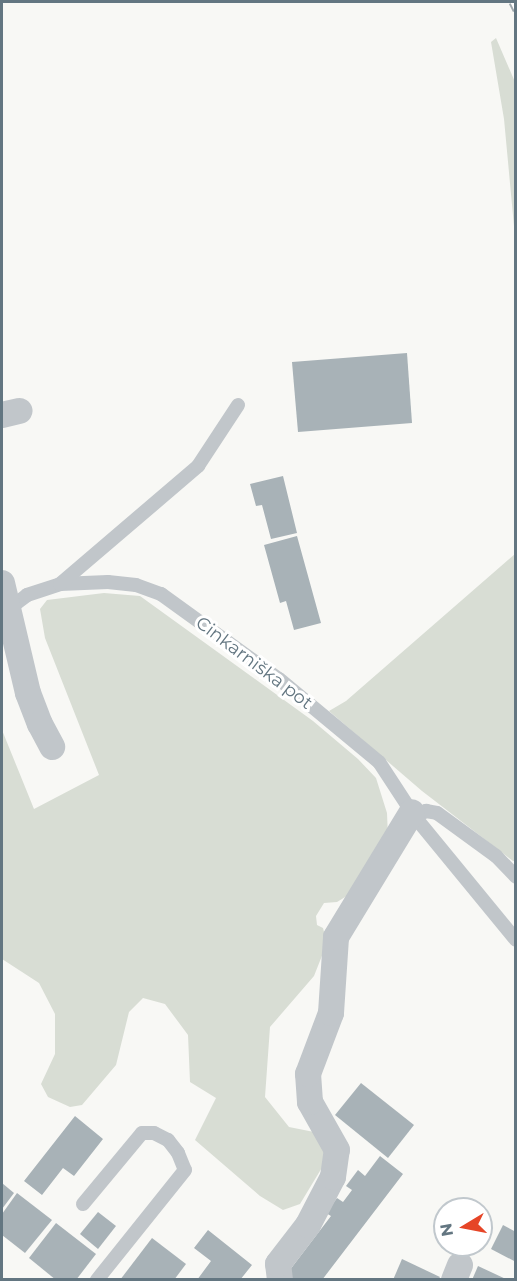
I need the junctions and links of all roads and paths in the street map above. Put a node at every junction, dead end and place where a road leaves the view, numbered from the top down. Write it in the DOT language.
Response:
graph roads {
  1 [pos="238,405"];
  2 [pos="2,583"];
  3 [pos="60,584"];
  4 [pos="12,606"];
  5 [pos="52,747"];
  6 [pos="414,815"];
  7 [pos="516,877"];
  8 [pos="516,940"];
  9 [pos="82,1204"];
  10 [pos="97,1280"];
  11 [pos="280,1280"];
  1 -- 3 [label="lane, Cinkarniška pot"];
  2 -- 4 [label="street"];
  3 -- 4 [label="lane, Cinkarniška pot"];
  3 -- 6 [label="lane, Cinkarniška pot"];
  4 -- 5 [label="street"];
  6 -- 7 [label="lane"];
  6 -- 8 [label="lane, Cinkarniška pot"];
  6 -- 11 [label="street"];
  9 -- 10 [label="lane"];
}
